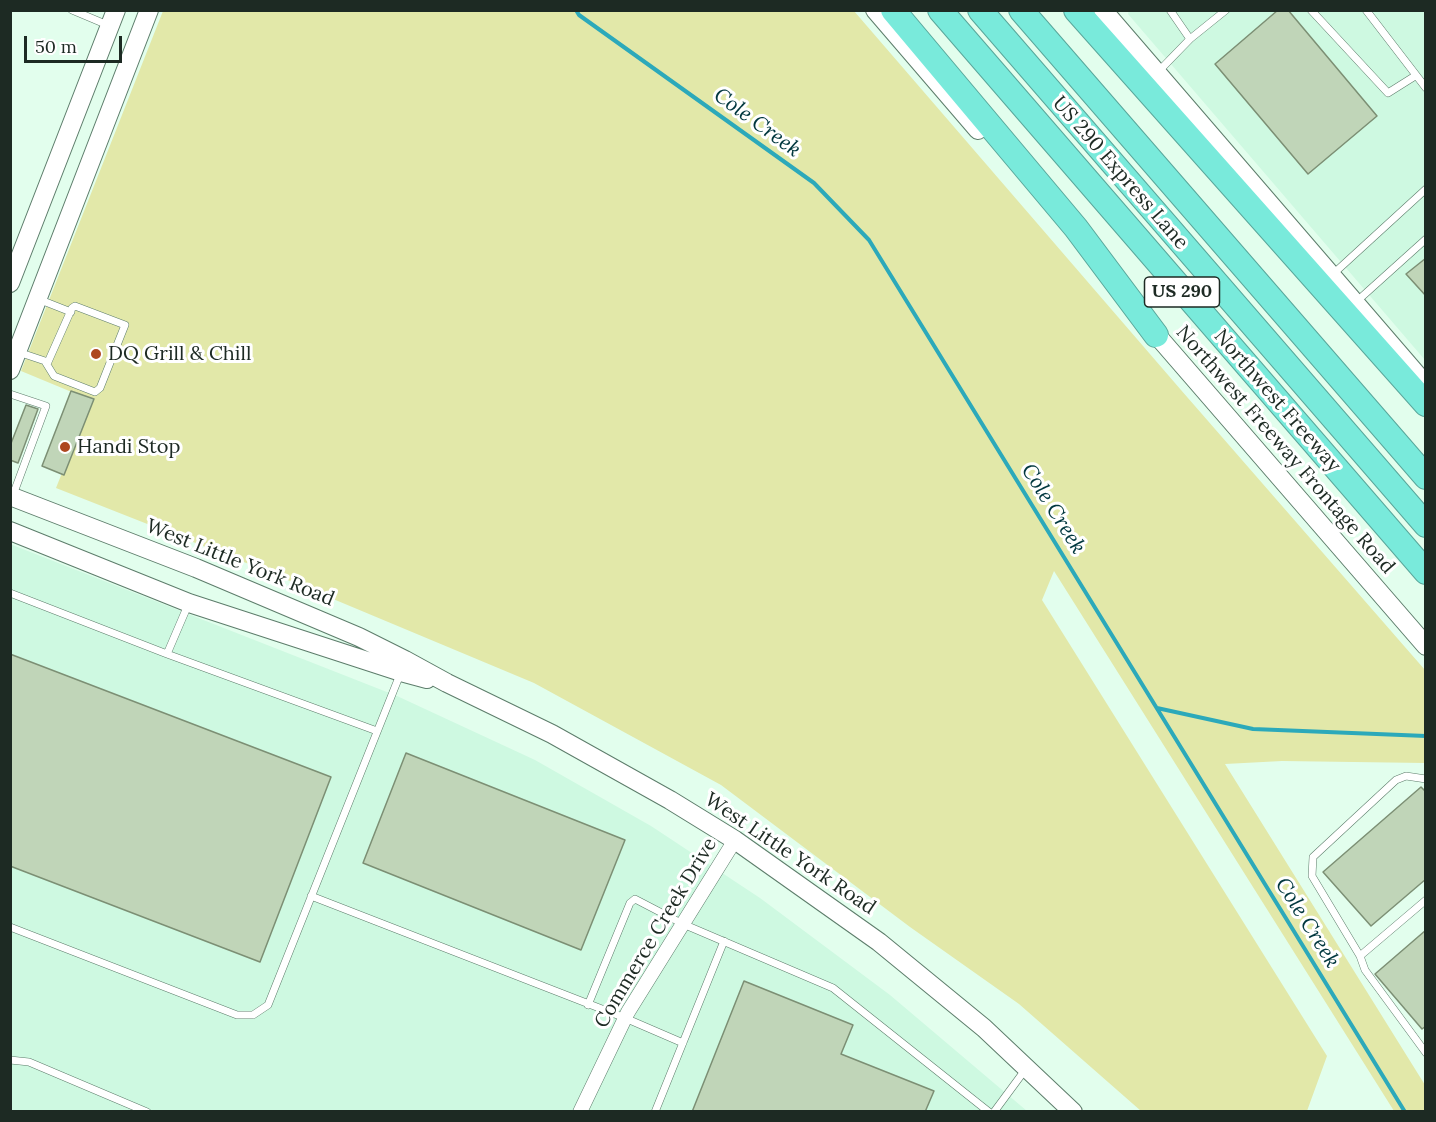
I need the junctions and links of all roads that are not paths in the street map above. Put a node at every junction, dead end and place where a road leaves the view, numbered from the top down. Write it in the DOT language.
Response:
graph roads {
  1 [pos="72,10"];
  2 [pos="149,10"];
  3 [pos="875,10"];
  4 [pos="894,10"];
  5 [pos="940,10"];
  6 [pos="980,10"];
  7 [pos="1022,10"];
  8 [pos="1076,10"];
  9 [pos="1103,10"];
  10 [pos="1170,10"];
  11 [pos="1226,10"];
  12 [pos="1311,10"];
  13 [pos="1366,10"];
  14 [pos="111,23"];
  15 [pos="1191,39"];
  16 [pos="137,43"];
  17 [pos="1157,73"];
  18 [pos="1415,75"];
  19 [pos="1425,88"];
  20 [pos="1425,189"];
  21 [pos="1425,240"];
  22 [pos="14,252"];
  23 [pos="1332,276"];
  24 [pos="10,283"];
  25 [pos="38,299"];
  26 [pos="1355,303"];
  27 [pos="71,312"];
  28 [pos="1156,335"];
  29 [pos="18,352"];
  30 [pos="46,363"];
  31 [pos="10,370"];
  32 [pos="1425,385"];
  33 [pos="10,394"];
  34 [pos="1425,404"];
  35 [pos="1425,477"];
  36 [pos="11,497"];
  37 [pos="1425,525"];
  38 [pos="10,531"];
  39 [pos="1425,572"];
  40 [pos="10,593"];
  41 [pos="189,603"];
  42 [pos="1425,646"];
  43 [pos="166,654"];
  44 [pos="400,672"];
  45 [pos="447,683"];
  46 [pos="377,731"];
  47 [pos="1425,779"];
  48 [pos="735,840"];
  49 [pos="311,896"];
  50 [pos="1425,900"];
  51 [pos="683,924"];
  52 [pos="10,927"];
  53 [pos="724,941"];
  54 [pos="1360,956"];
  55 [pos="588,1005"];
  56 [pos="625,1018"];
  57 [pos="683,1043"];
  58 [pos="1425,1053"];
  59 [pos="10,1060"];
  60 [pos="1027,1068"];
  61 [pos="147,1112"];
  62 [pos="580,1112"];
  63 [pos="655,1112"];
  64 [pos="989,1112"];
  65 [pos="994,1112"];
  66 [pos="1073,1112"];
  1 -- 14 [label="lane"];
  2 -- 16 [label="main road"];
  3 -- 28 [label="main road, Northwest Freeway Frontage Road"];
  4 -- 28 [label="highway"];
  5 -- 39 [label="highway, Northwest Freeway / US 290"];
  6 -- 37 [label="highway, US 290 Express Lane"];
  7 -- 35 [label="highway, US 290"];
  8 -- 34 [label="highway"];
  9 -- 17 [label="main road"];
  10 -- 15 [label="lane"];
  11 -- 15 [label="lane"];
  12 -- 18 [label="lane"];
  13 -- 18 [label="lane"];
  14 -- 16 [label="main road"];
  14 -- 22 [label="main road"];
  15 -- 17 [label="lane"];
  16 -- 25 [label="main road"];
  17 -- 23 [label="main road"];
  18 -- 19 [label="lane"];
  20 -- 23 [label="lane"];
  21 -- 26 [label="lane"];
  22 -- 24 [label="main road"];
  23 -- 26 [label="main road"];
  25 -- 27 [label="lane"];
  25 -- 29 [label="main road"];
  26 -- 32 [label="main road"];
  27 -- 30 [label="lane"];
  27 -- 30 [label="lane"];
  28 -- 42 [label="main road, Northwest Freeway Frontage Road"];
  29 -- 30 [label="lane"];
  29 -- 31 [label="main road"];
  33 -- 36 [label="lane"];
  36 -- 45 [label="main road, West Little York Road"];
  38 -- 41 [label="main road, West Little York Road"];
  40 -- 43 [label="lane"];
  41 -- 43 [label="lane"];
  41 -- 44 [label="main road, West Little York Road"];
  43 -- 46 [label="lane"];
  44 -- 45 [label="main road, West Little York Road"];
  44 -- 46 [label="lane"];
  45 -- 48 [label="main road, West Little York Road"];
  46 -- 49 [label="lane"];
  47 -- 54 [label="lane"];
  48 -- 51 [label="street, Commerce Creek Drive"];
  48 -- 60 [label="main road, West Little York Road"];
  49 -- 52 [label="lane"];
  49 -- 55 [label="lane"];
  50 -- 54 [label="lane"];
  51 -- 53 [label="lane"];
  51 -- 55 [label="lane"];
  51 -- 56 [label="street, Commerce Creek Drive"];
  53 -- 57 [label="lane"];
  53 -- 64 [label="lane"];
  54 -- 58 [label="lane"];
  55 -- 56 [label="lane"];
  56 -- 57 [label="lane"];
  56 -- 62 [label="street, Commerce Creek Drive"];
  57 -- 63 [label="lane"];
  59 -- 61 [label="lane"];
  60 -- 65 [label="lane"];
  60 -- 66 [label="main road, West Little York Road"];
}
